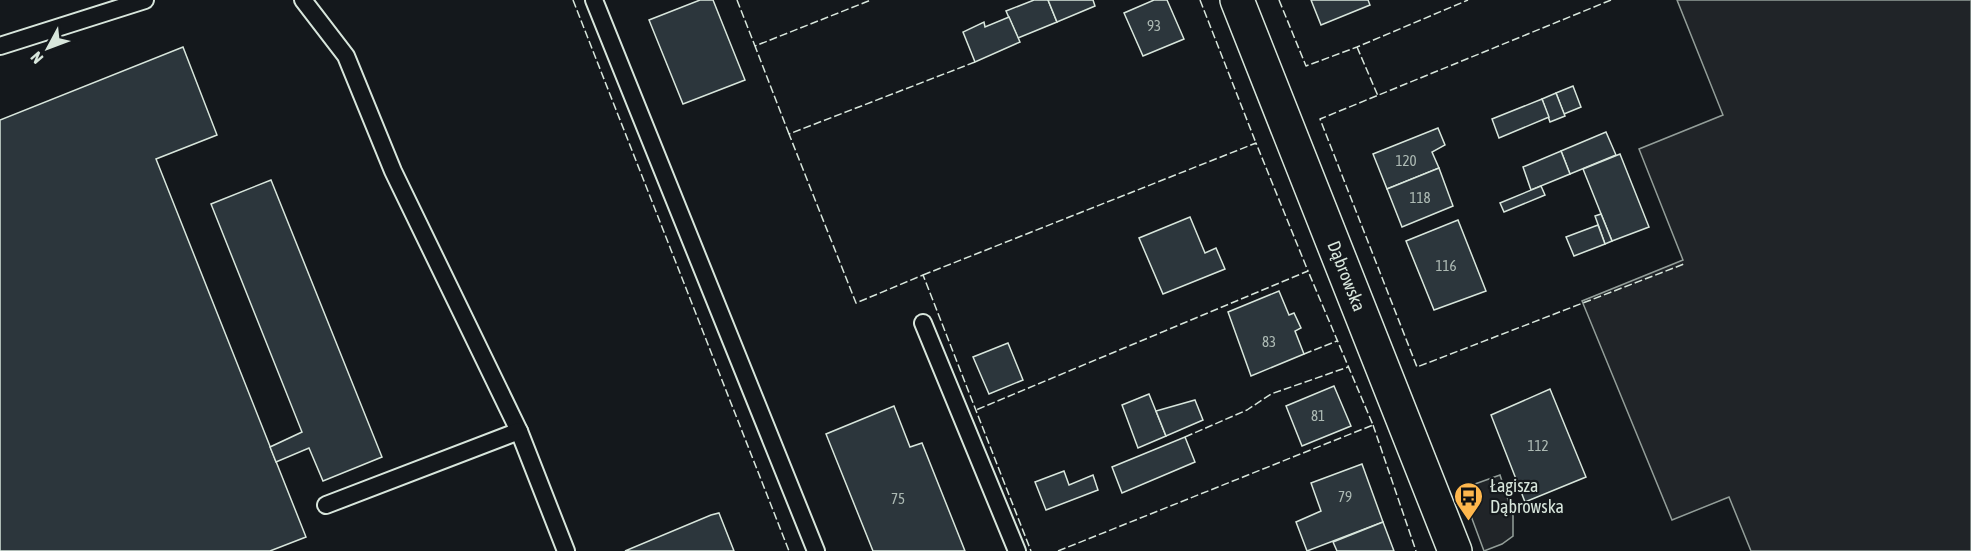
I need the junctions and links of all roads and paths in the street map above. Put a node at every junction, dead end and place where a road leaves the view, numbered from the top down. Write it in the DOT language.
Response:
graph roads {
  1 [pos="145,0"];
  2 [pos="303,0"];
  3 [pos="594,0"];
  4 [pos="1237,0"];
  5 [pos="0,46"];
  6 [pos="923,323"];
  7 [pos="519,431"];
  8 [pos="326,505"];
  9 [pos="566,551"];
  10 [pos="816,551"];
  11 [pos="1017,551"];
  12 [pos="1455,551"];
  1 -- 5 [label="lane"];
  2 -- 7 [label="lane"];
  3 -- 10 [label="lane"];
  4 -- 12 [label="street, Dąbrowska"];
  6 -- 11 [label="lane"];
  7 -- 8 [label="lane"];
  7 -- 9 [label="lane"];
}
